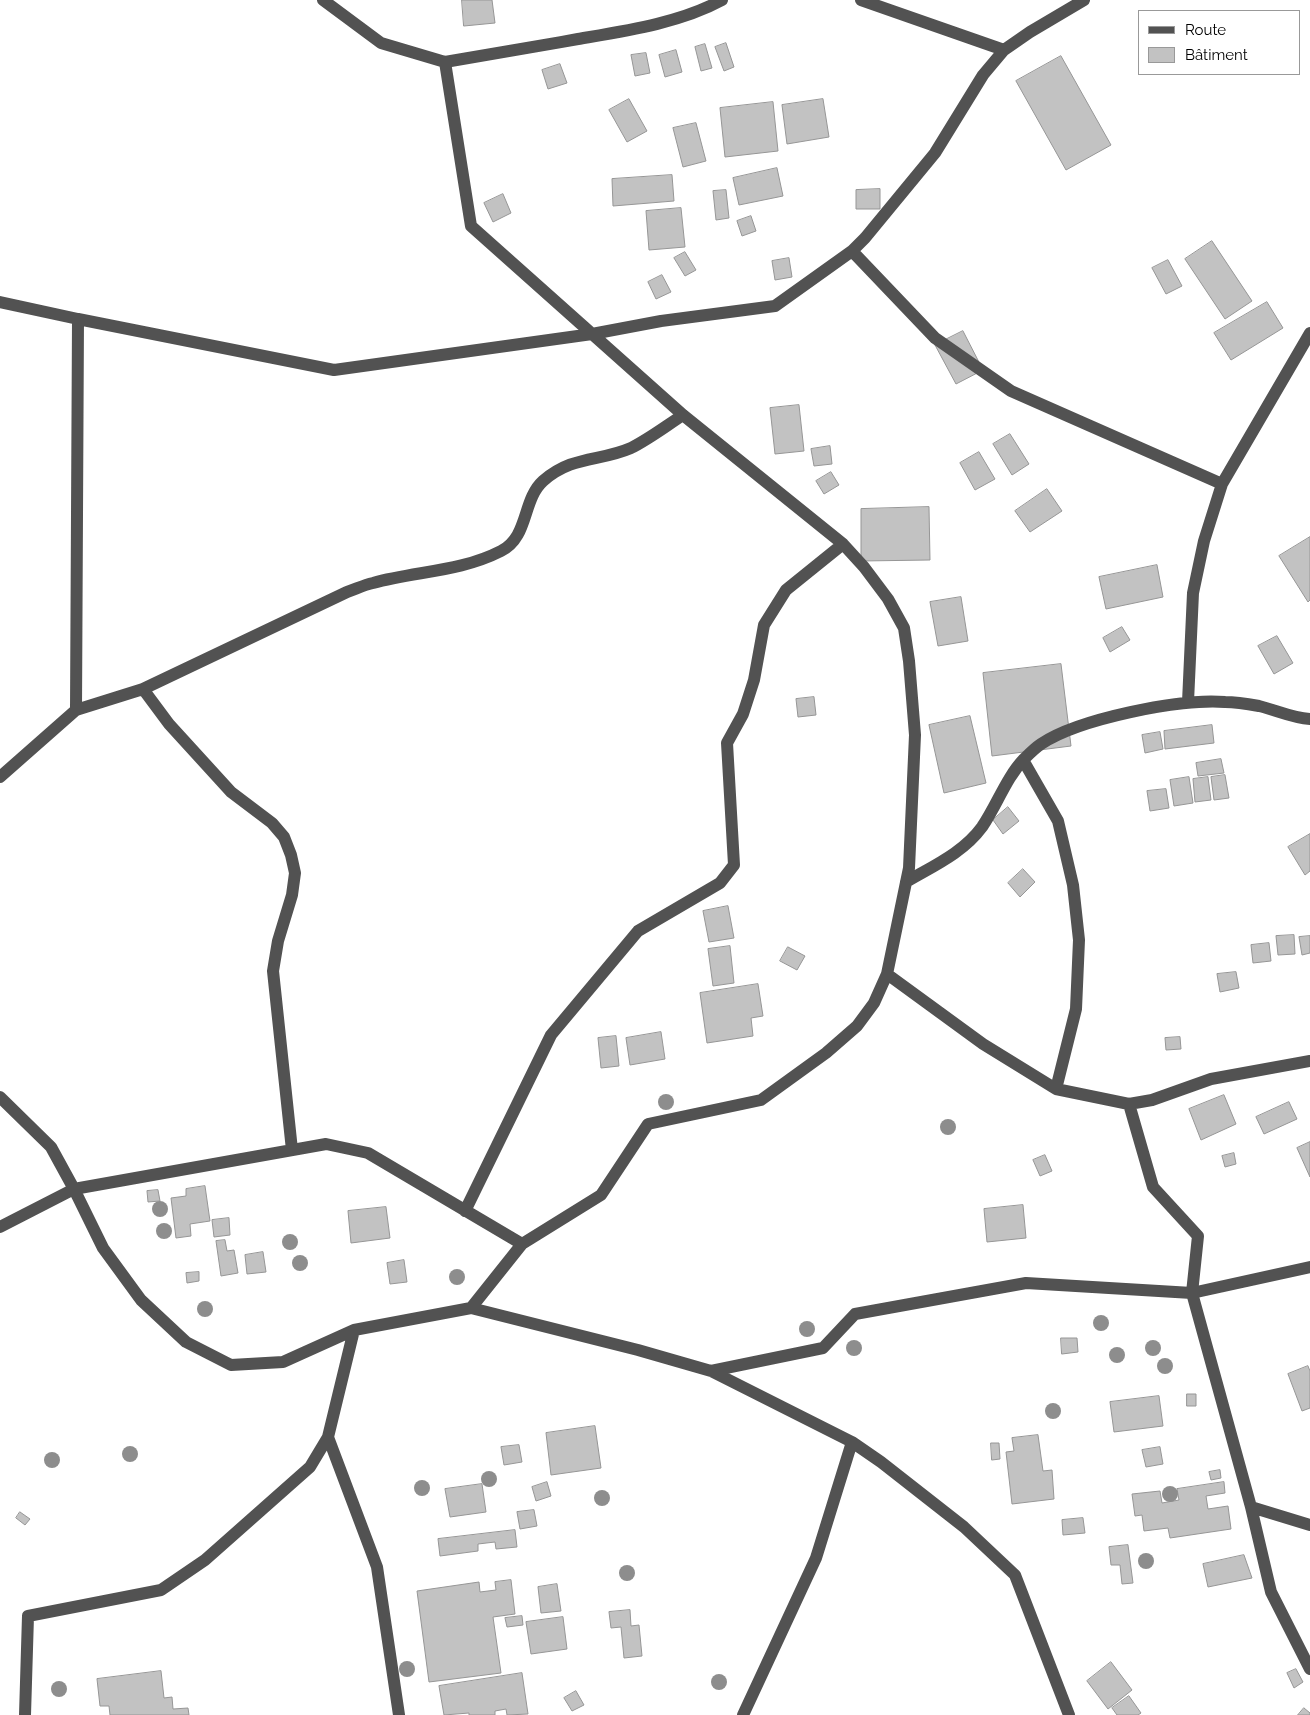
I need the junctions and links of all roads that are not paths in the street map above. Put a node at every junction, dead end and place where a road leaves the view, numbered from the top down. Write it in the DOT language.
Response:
graph roads {
  1 [pos="323,0"];
  2 [pos="722,0"];
  3 [pos="861,0"];
  4 [pos="1084,0"];
  5 [pos="1004,50"];
  6 [pos="445,62"];
  7 [pos="852,251"];
  8 [pos="0,302"];
  9 [pos="78,319"];
  10 [pos="1310,333"];
  11 [pos="592,334"];
  12 [pos="683,415"];
  13 [pos="1222,484"];
  14 [pos="843,544"];
  15 [pos="143,689"];
  16 [pos="1188,702"];
  17 [pos="76,710"];
  18 [pos="1310,719"];
  19 [pos="1023,760"];
  20 [pos="0,777"];
  21 [pos="906,882"];
  22 [pos="887,974"];
  23 [pos="1310,1061"];
  24 [pos="1056,1089"];
  25 [pos="0,1097"];
  26 [pos="1129,1104"];
  27 [pos="292,1150"];
  28 [pos="74,1189"];
  29 [pos="465,1210"];
  30 [pos="0,1227"];
  31 [pos="522,1244"];
  32 [pos="1310,1267"];
  33 [pos="1192,1293"];
  34 [pos="470,1308"];
  35 [pos="354,1330"];
  36 [pos="711,1371"];
  37 [pos="328,1437"];
  38 [pos="852,1442"];
  39 [pos="1251,1507"];
  40 [pos="1310,1525"];
  41 [pos="1310,1669"];
  42 [pos="25,1715"];
  43 [pos="399,1715"];
  44 [pos="743,1715"];
  45 [pos="1069,1715"];
  1 -- 6 [label="street"];
  2 -- 6 [label="street"];
  3 -- 5 [label="street"];
  4 -- 5 [label="street"];
  5 -- 7 [label="street"];
  6 -- 11 [label="street"];
  7 -- 11 [label="street"];
  7 -- 13 [label="street"];
  8 -- 9 [label="street"];
  9 -- 11 [label="street"];
  9 -- 17 [label="street"];
  10 -- 13 [label="street"];
  11 -- 12 [label="street"];
  12 -- 14 [label="street"];
  12 -- 15 [label="street"];
  13 -- 16 [label="street"];
  14 -- 21 [label="street"];
  14 -- 29 [label="street"];
  15 -- 17 [label="street"];
  15 -- 27 [label="street"];
  16 -- 18 [label="street"];
  16 -- 19 [label="street"];
  17 -- 20 [label="street"];
  19 -- 21 [label="street"];
  19 -- 24 [label="street"];
  21 -- 22 [label="street"];
  22 -- 24 [label="street"];
  22 -- 31 [label="street"];
  23 -- 26 [label="street"];
  24 -- 26 [label="street"];
  25 -- 28 [label="street"];
  26 -- 33 [label="street"];
  27 -- 28 [label="street"];
  27 -- 29 [label="street"];
  28 -- 30 [label="street"];
  28 -- 35 [label="street"];
  29 -- 31 [label="street"];
  31 -- 34 [label="street"];
  32 -- 33 [label="street"];
  33 -- 36 [label="street"];
  33 -- 39 [label="street"];
  34 -- 35 [label="street"];
  34 -- 36 [label="street"];
  35 -- 37 [label="street"];
  36 -- 38 [label="street"];
  37 -- 42 [label="street"];
  37 -- 43 [label="street"];
  38 -- 44 [label="street"];
  38 -- 45 [label="street"];
  39 -- 40 [label="street"];
  39 -- 41 [label="street"];
}
